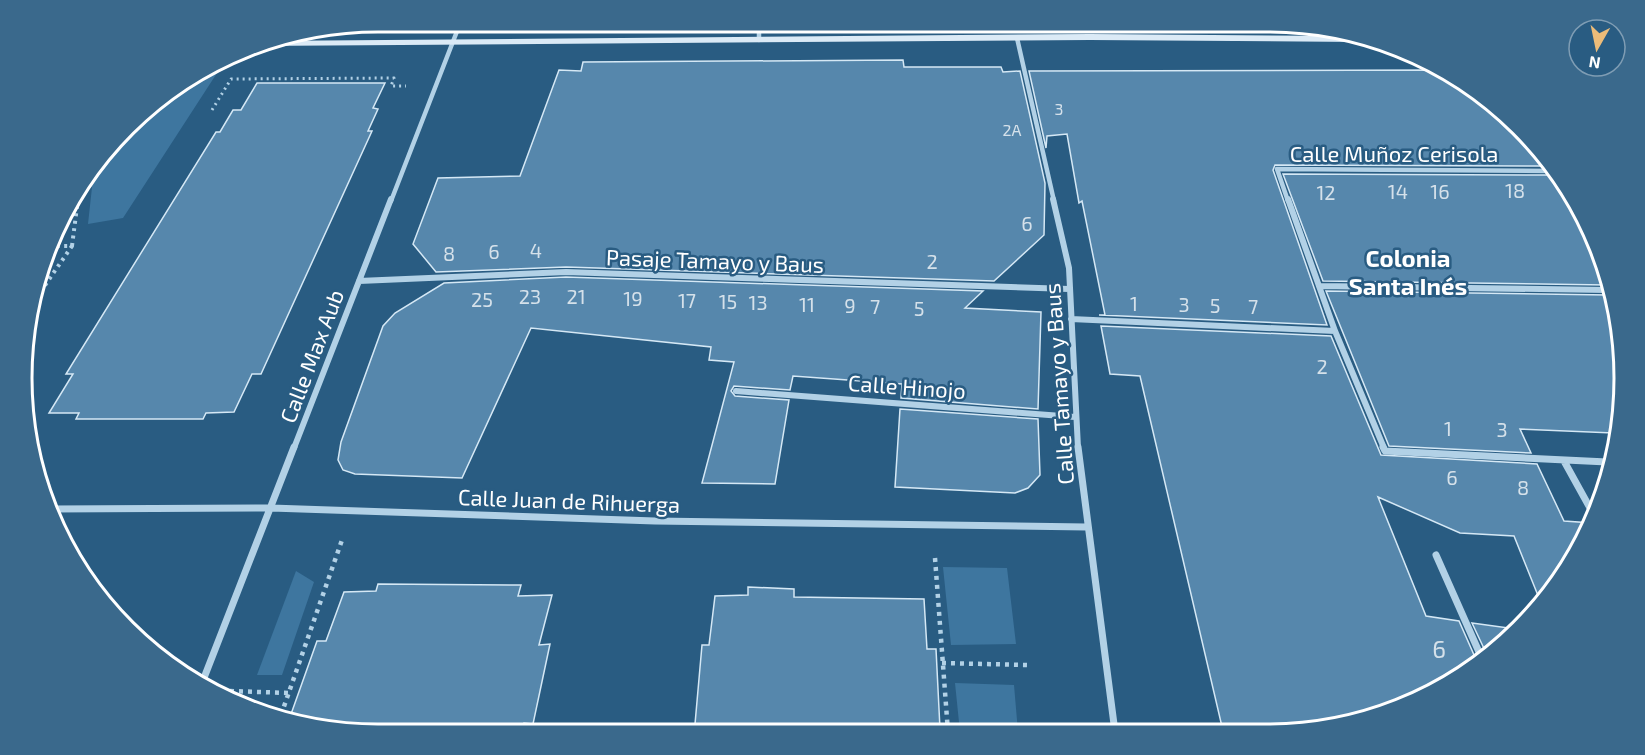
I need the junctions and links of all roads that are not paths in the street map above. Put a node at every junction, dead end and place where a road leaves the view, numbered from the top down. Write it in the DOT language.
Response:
graph roads {
  1 [pos="458,32"];
  2 [pos="759,32"];
  3 [pos="1017,38"];
  4 [pos="1339,39"];
  5 [pos="759,40"];
  6 [pos="454,43"];
  7 [pos="285,44"];
  8 [pos="1545,171"];
  9 [pos="359,281"];
  10 [pos="1319,286"];
  11 [pos="1069,289"];
  12 [pos="1603,291"];
  13 [pos="1071,319"];
  14 [pos="1335,331"];
  15 [pos="736,392"];
  16 [pos="1075,417"];
  17 [pos="1564,461"];
  18 [pos="1603,462"];
  19 [pos="1589,506"];
  20 [pos="271,508"];
  21 [pos="58,509"];
  22 [pos="1086,527"];
  23 [pos="1436,555"];
  24 [pos="1479,651"];
  25 [pos="204,677"];
  26 [pos="1114,724"];
  1 -- 6 [label="street, Calle Max Aub"];
  2 -- 5 [label="street"];
  3 -- 4 [label="main road"];
  3 -- 5 [label="main road"];
  3 -- 11 [label="street, Calle Tamayo y Baus"];
  5 -- 6 [label="main road"];
  6 -- 7 [label="main road"];
  6 -- 9 [label="street, Calle Max Aub"];
  8 -- 10 [label="street, Calle Muñoz Cerisola"];
  9 -- 11 [label="street, Pasaje Tamayo y Baus"];
  9 -- 20 [label="street, Calle Max Aub"];
  10 -- 12 [label="street"];
  10 -- 14 [label="street, Calle Muñoz Cerisola"];
  11 -- 13 [label="street, Calle Tamayo y Baus"];
  13 -- 14 [label="street"];
  13 -- 16 [label="street, Calle Tamayo y Baus"];
  14 -- 17 [label="street, Calle Muñoz Cerisola"];
  15 -- 16 [label="street, Calle Hinojo"];
  16 -- 22 [label="street, Calle Tamayo y Baus"];
  17 -- 18 [label="street"];
  17 -- 19 [label="street"];
  20 -- 21 [label="street, Calle Juan de Rihuerga"];
  20 -- 22 [label="street, Calle Juan de Rihuerga"];
  20 -- 25 [label="street, Calle Max Aub"];
  22 -- 26 [label="street, Calle Tamayo y Baus"];
  23 -- 24 [label="street"];
}
